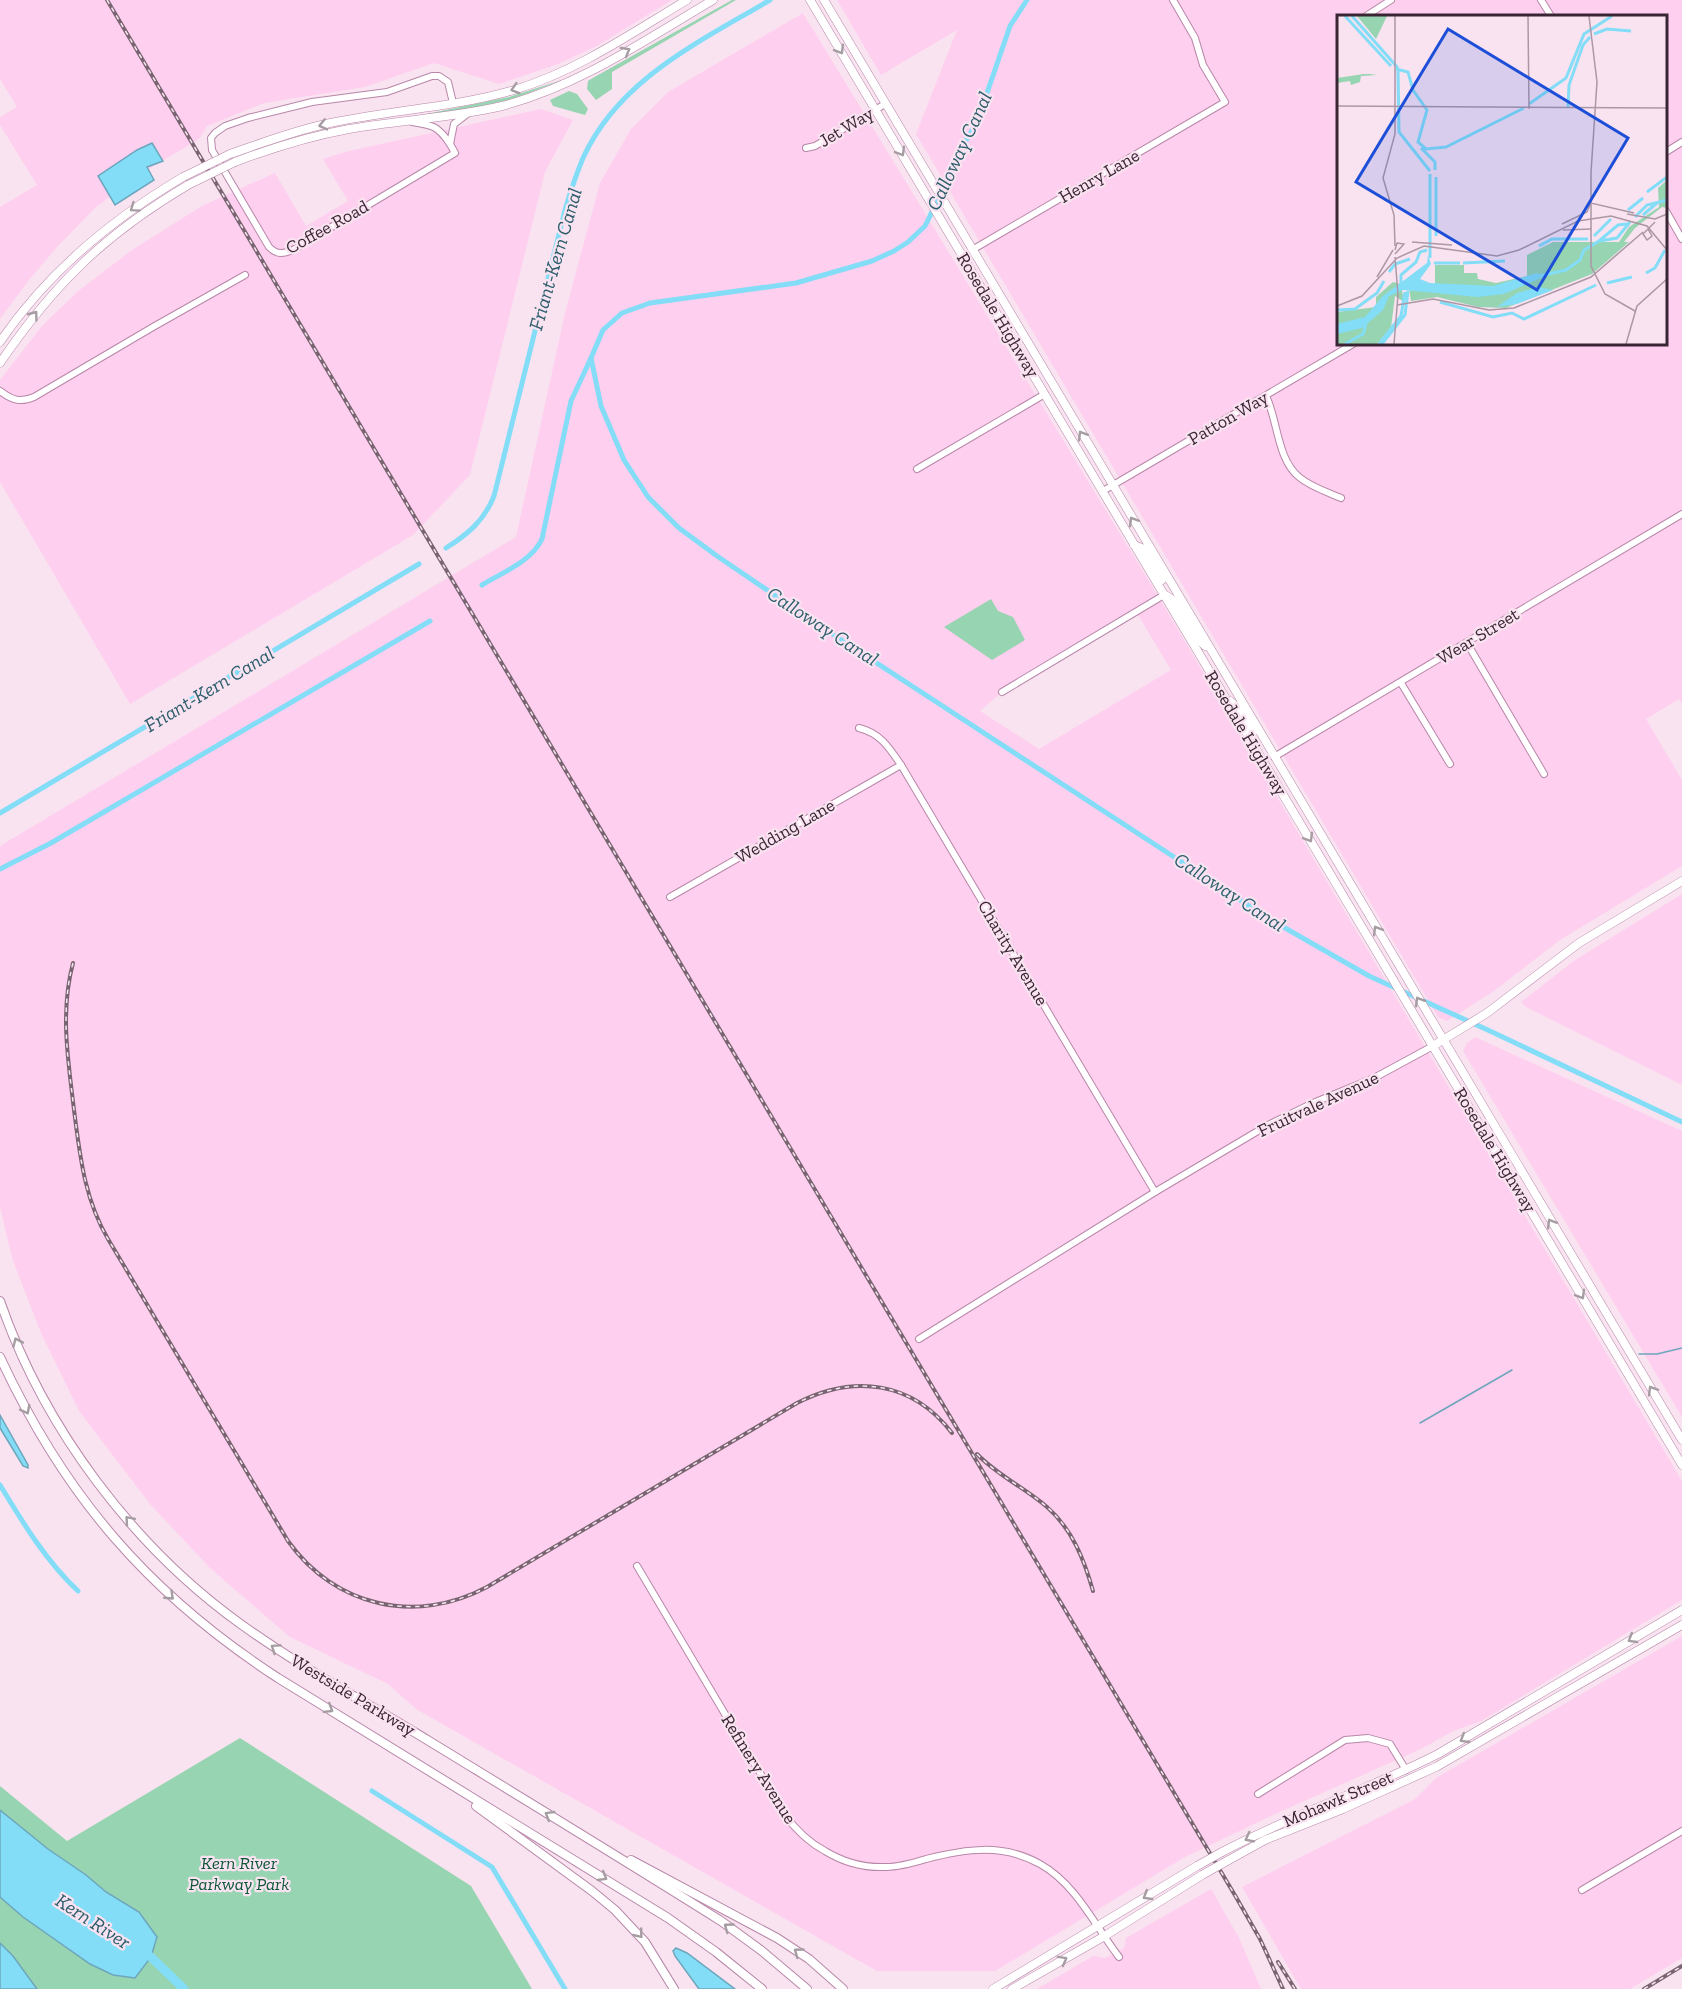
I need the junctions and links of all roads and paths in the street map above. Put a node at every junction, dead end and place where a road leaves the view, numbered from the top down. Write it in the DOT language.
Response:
graph roads {
  1 [pos="687,0"];
  2 [pos="713,0"];
  3 [pos="810,0"];
  4 [pos="824,0"];
  5 [pos="1391,0"];
  6 [pos="1542,0"];
  7 [pos="1176,1"];
  8 [pos="1368,15"];
  9 [pos="1550,15"];
  10 [pos="453,103"];
  11 [pos="885,104"];
  12 [pos="875,110"];
  13 [pos="472,112"];
  14 [pos="406,122"];
  15 [pos="1682,142"];
  16 [pos="450,144"];
  17 [pos="806,148"];
  18 [pos="1667,151"];
  19 [pos="944,214"];
  20 [pos="1667,214"];
  21 [pos="1682,239"];
  22 [pos="972,250"];
  23 [pos="962,256"];
  24 [pos="245,275"];
  25 [pos="1006,307"];
  26 [pos="0,342"];
  27 [pos="1351,345"];
  28 [pos="0,363"];
  29 [pos="0,391"];
  30 [pos="1045,394"];
  31 [pos="1266,396"];
  32 [pos="917,469"];
  33 [pos="1112,486"];
  34 [pos="1102,491"];
  35 [pos="1341,498"];
  36 [pos="1682,514"];
  37 [pos="1134,545"];
  38 [pos="1177,594"];
  39 [pos="1164,595"];
  40 [pos="1467,643"];
  41 [pos="1209,649"];
  42 [pos="1401,682"];
  43 [pos="1002,692"];
  44 [pos="1224,696"];
  45 [pos="859,728"];
  46 [pos="1274,757"];
  47 [pos="1450,764"];
  48 [pos="901,765"];
  49 [pos="1267,767"];
  50 [pos="1544,774"];
  51 [pos="1315,826"];
  52 [pos="1682,881"];
  53 [pos="670,897"];
  54 [pos="1443,1041"];
  55 [pos="1433,1046"];
  56 [pos="1155,1192"];
  57 [pos="0,1301"];
  58 [pos="919,1339"];
  59 [pos="0,1357"];
  60 [pos="1682,1440"];
  61 [pos="1682,1465"];
  62 [pos="638,1566"];
  63 [pos="1682,1610"];
  64 [pos="1682,1625"];
  65 [pos="1574,1673"];
  66 [pos="1542,1706"];
  67 [pos="427,1770"];
  68 [pos="1406,1770"];
  69 [pos="1257,1794"];
  70 [pos="1682,1831"];
  71 [pos="599,1845"];
  72 [pos="1582,1890"];
  73 [pos="1096,1926"];
  74 [pos="1104,1937"];
  75 [pos="1119,1957"];
  76 [pos="674,1989"];
  77 [pos="762,1989"];
  78 [pos="809,1989"];
  79 [pos="843,1989"];
  80 [pos="993,1989"];
  81 [pos="1012,1989"];
  1 -- 10 [label="main road, one-way"];
  13 -- 2 [label="main road, one-way"];
  3 -- 12 [label="main road, Rosedale Highway, one-way"];
  4 -- 11 [label="main road, Rosedale Highway"];
  5 -- 8 [label="street"];
  6 -- 9 [label="street"];
  7 -- 22 [label="street, Henry Lane"];
  10 -- 16 [label="street, Coffee Road"];
  10 -- 26 [label="main road, one-way, bridge"];
  11 -- 12 [label="street, Jet Way"];
  11 -- 19 [label="main road, Rosedale Highway"];
  12 -- 17 [label="street, Jet Way"];
  12 -- 19 [label="main road, Rosedale Highway, one-way"];
  13 -- 14 [label="main road"];
  13 -- 16 [label="street, Coffee Road"];
  14 -- 16 [label="street"];
  28 -- 14 [label="main road, one-way, bridge"];
  15 -- 18 [label="street"];
  19 -- 22 [label="main road, Rosedale Highway"];
  19 -- 23 [label="main road, Rosedale Highway"];
  20 -- 21 [label="street"];
  22 -- 25 [label="main road, Rosedale Highway"];
  23 -- 25 [label="main road"];
  23 -- 30 [label="main road, Rosedale Highway"];
  24 -- 29 [label="street"];
  33 -- 25 [label="main road, Rosedale Highway, one-way"];
  27 -- 31 [label="street, Patton Way"];
  30 -- 32 [label="street"];
  30 -- 34 [label="main road, Rosedale Highway"];
  31 -- 33 [label="street, Patton Way"];
  31 -- 35 [label="street"];
  33 -- 34 [label="street, Patton Way"];
  38 -- 33 [label="main road, Rosedale Highway, one-way"];
  34 -- 37 [label="main road, Rosedale Highway"];
  36 -- 40 [label="street, Wear Street"];
  37 -- 38 [label="main road"];
  37 -- 39 [label="main road, Rosedale Highway"];
  38 -- 41 [label="main road, Rosedale Highway"];
  39 -- 41 [label="main road"];
  39 -- 43 [label="street"];
  39 -- 44 [label="main road, Rosedale Highway"];
  40 -- 42 [label="street, Wear Street"];
  40 -- 50 [label="street"];
  41 -- 46 [label="main road, Rosedale Highway"];
  42 -- 46 [label="street, Wear Street"];
  42 -- 47 [label="street"];
  44 -- 46 [label="main road"];
  44 -- 49 [label="main road, Rosedale Highway"];
  45 -- 48 [label="street, Charity Avenue"];
  46 -- 51 [label="main road, Rosedale Highway"];
  48 -- 53 [label="street, Wedding Lane"];
  48 -- 56 [label="street, Charity Avenue"];
  49 -- 51 [label="main road"];
  49 -- 55 [label="main road, Rosedale Highway, one-way"];
  54 -- 51 [label="main road, Rosedale Highway, one-way"];
  52 -- 54 [label="main road, Fruitvale Avenue"];
  54 -- 55 [label="main road, Fruitvale Avenue"];
  60 -- 54 [label="main road, Rosedale Highway, one-way"];
  55 -- 56 [label="street, Fruitvale Avenue"];
  55 -- 61 [label="main road, Rosedale Highway, one-way"];
  56 -- 58 [label="street, Fruitvale Avenue"];
  71 -- 57 [label="highway, Westside Parkway, one-way"];
  59 -- 67 [label="highway, Westside Parkway, one-way"];
  62 -- 73 [label="street, Refinery Avenue"];
  63 -- 65 [label="main road, Mohawk Street, one-way"];
  64 -- 66 [label="main road, Mohawk Street"];
  65 -- 66 [label="main road"];
  65 -- 68 [label="main road, Mohawk Street, one-way"];
  66 -- 74 [label="main road, Mohawk Street, bridge"];
  67 -- 76 [label="highway, one-way"];
  67 -- 77 [label="highway, Westside Parkway, one-way"];
  68 -- 69 [label="street"];
  68 -- 73 [label="main road, Mohawk Street, one-way, bridge"];
  70 -- 72 [label="street"];
  78 -- 71 [label="highway, Westside Parkway, one-way"];
  79 -- 71 [label="highway, one-way"];
  73 -- 74 [label="street, Refinery Avenue"];
  73 -- 80 [label="main road, Mohawk Street"];
  74 -- 75 [label="street, Refinery Avenue"];
  81 -- 74 [label="main road, Mohawk Street, one-way"];
}
